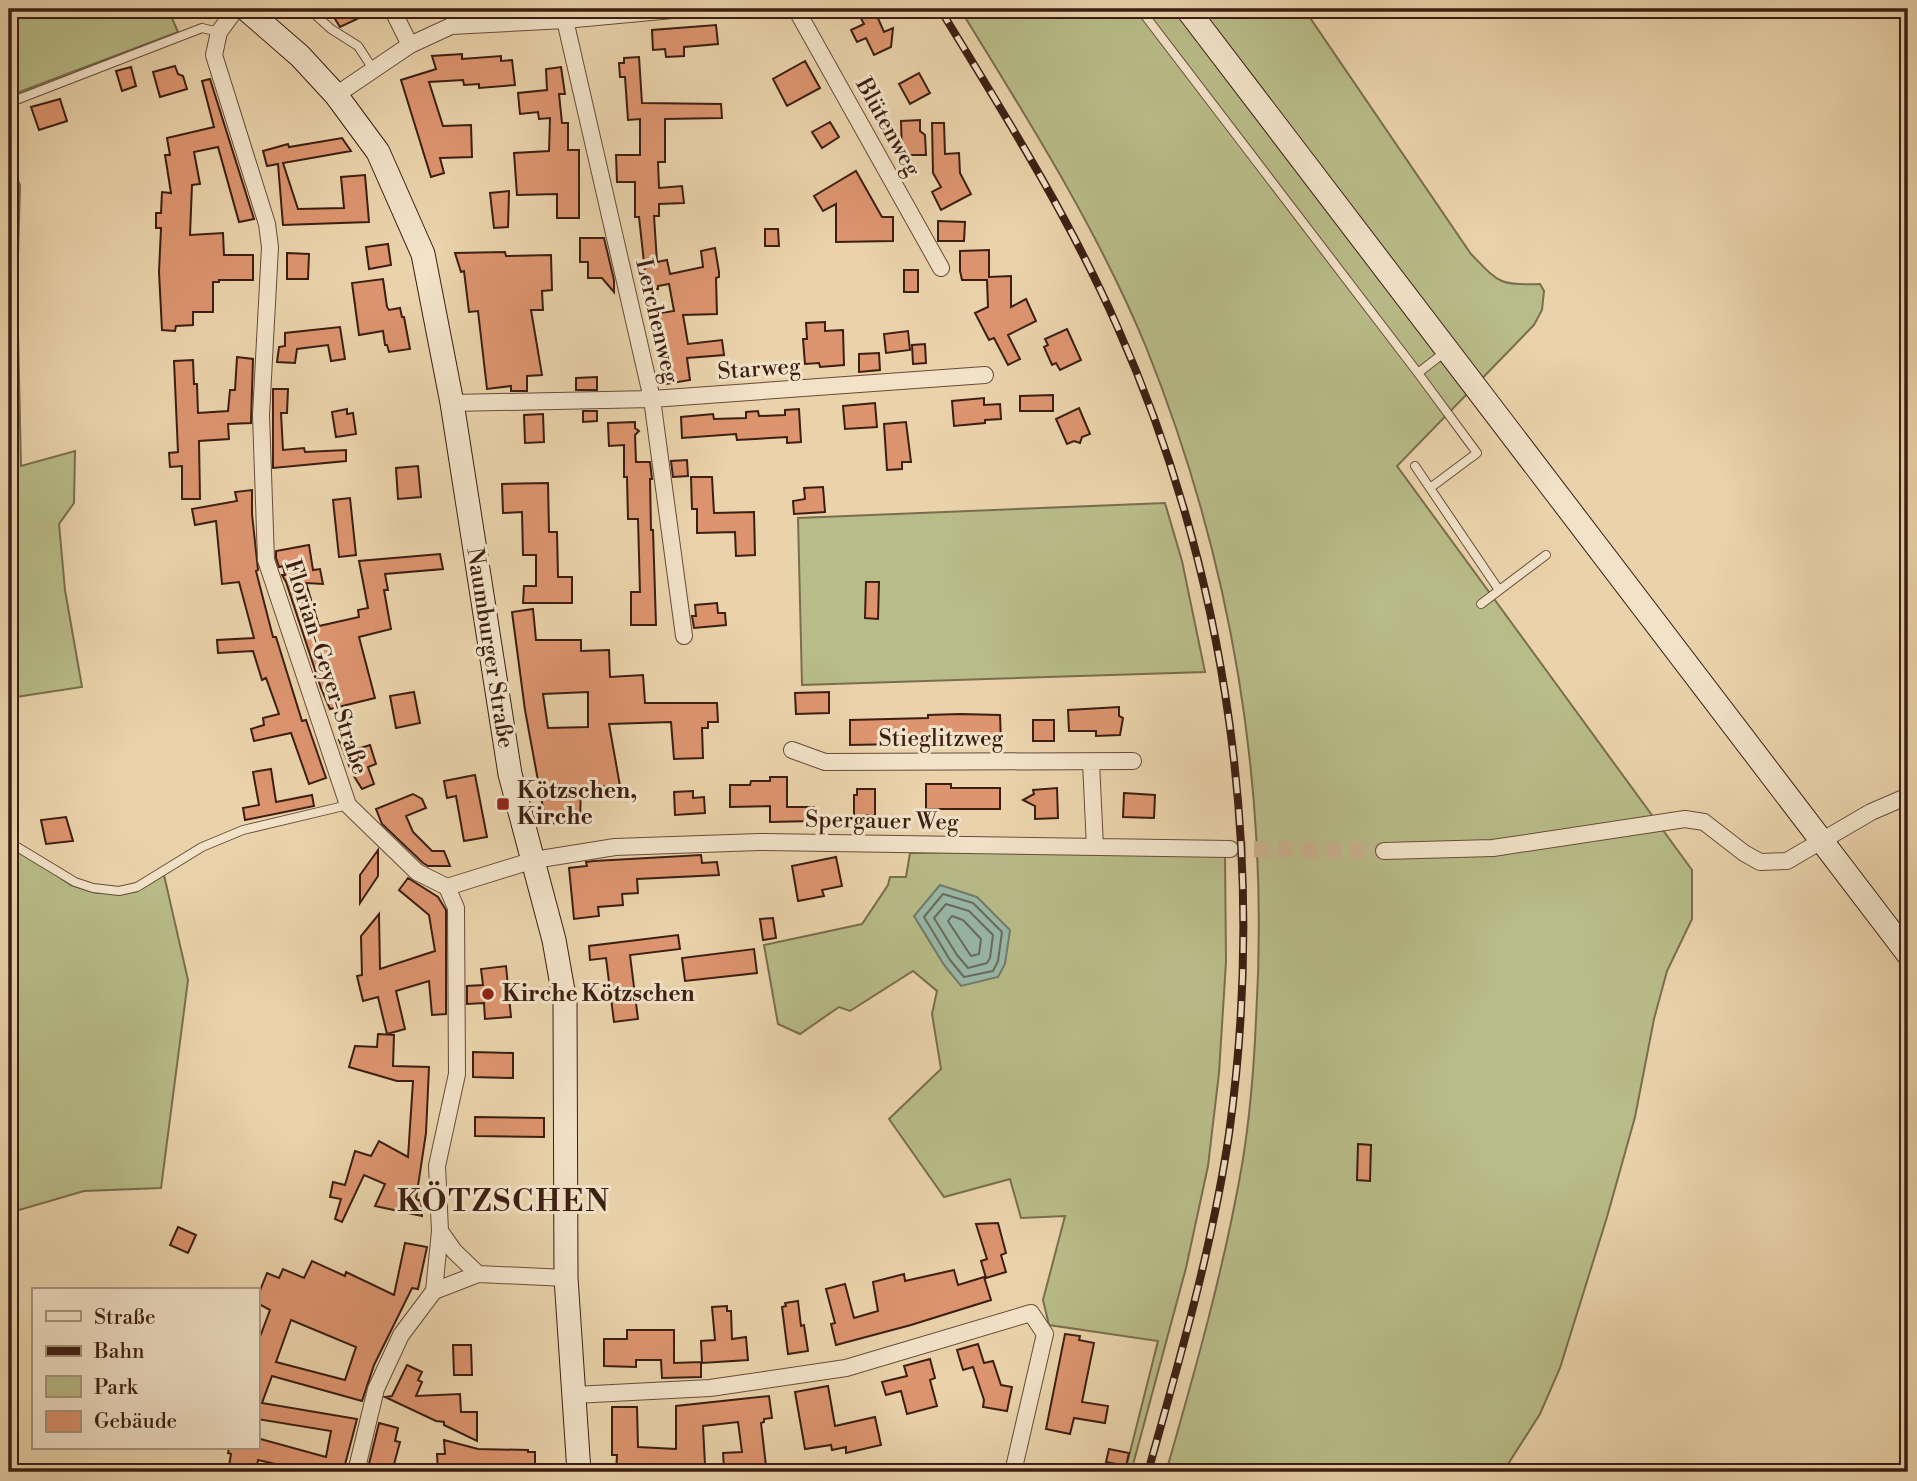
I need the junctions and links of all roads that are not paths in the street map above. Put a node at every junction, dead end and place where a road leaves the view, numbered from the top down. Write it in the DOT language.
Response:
graph roads {
  1 [pos="236,9"];
  2 [pos="246,9"];
  3 [pos="309,9"];
  4 [pos="393,9"];
  5 [pos="683,9"];
  6 [pos="796,9"];
  7 [pos="1140,9"];
  8 [pos="1187,9"];
  9 [pos="565,20"];
  10 [pos="219,32"];
  11 [pos="410,44"];
  12 [pos="373,69"];
  13 [pos="336,95"];
  14 [pos="16,100"];
  15 [pos="941,268"];
  16 [pos="1448,350"];
  17 [pos="1418,373"];
  18 [pos="985,375"];
  19 [pos="652,400"];
  20 [pos="452,403"];
  21 [pos="1415,466"];
  22 [pos="1430,488"];
  23 [pos="1546,555"];
  24 [pos="1499,590"];
  25 [pos="1481,604"];
  26 [pos="684,636"];
  27 [pos="792,750"];
  28 [pos="1133,761"];
  29 [pos="1091,762"];
  30 [pos="1908,796"];
  31 [pos="348,805"];
  32 [pos="1822,841"];
  33 [pos="9,842"];
  34 [pos="1095,847"];
  35 [pos="1230,849"];
  36 [pos="1384,850"];
  37 [pos="534,860"];
  38 [pos="447,887"];
  39 [pos="1908,954"];
  40 [pos="440,1231"];
  41 [pos="478,1274"];
  42 [pos="566,1278"];
  43 [pos="435,1291"];
  44 [pos="574,1395"];
  45 [pos="356,1472"];
  46 [pos="579,1472"];
  47 [pos="1013,1472"];
  1 -- 10 [label="street"];
  2 -- 13 [label="street, Naumburger Straße"];
  3 -- 12 [label="lane"];
  4 -- 11 [label="street"];
  5 -- 9 [label="street"];
  6 -- 15 [label="street, Blütenweg"];
  7 -- 17 [label="lane"];
  8 -- 16 [label="street"];
  9 -- 11 [label="street"];
  9 -- 19 [label="street, Lerchenweg"];
  10 -- 14 [label="lane"];
  10 -- 31 [label="street, Florian-Geyer-Straße"];
  11 -- 12 [label="street"];
  12 -- 13 [label="street"];
  13 -- 20 [label="street, Naumburger Straße"];
  16 -- 17 [label="lane"];
  16 -- 32 [label="street"];
  17 -- 22 [label="lane"];
  18 -- 19 [label="street, Starweg"];
  19 -- 20 [label="street, Starweg"];
  19 -- 26 [label="street, Lerchenweg"];
  20 -- 37 [label="street, Naumburger Straße"];
  21 -- 22 [label="lane"];
  22 -- 24 [label="lane"];
  23 -- 24 [label="lane"];
  24 -- 25 [label="lane"];
  27 -- 29 [label="street, Stieglitzweg"];
  28 -- 29 [label="street, Stieglitzweg"];
  29 -- 34 [label="street"];
  30 -- 32 [label="street"];
  31 -- 33 [label="lane"];
  31 -- 38 [label="street, Florian-Geyer-Straße"];
  32 -- 36 [label="street"];
  32 -- 39 [label="street"];
  34 -- 35 [label="street, Spergauer Weg"];
  34 -- 37 [label="street, Spergauer Weg"];
  37 -- 38 [label="street, Spergauer Weg"];
  37 -- 42 [label="street, Naumburger Straße"];
  38 -- 40 [label="street"];
  40 -- 41 [label="street"];
  40 -- 43 [label="street"];
  41 -- 42 [label="street"];
  41 -- 43 [label="street"];
  42 -- 44 [label="street, Naumburger Straße"];
  43 -- 45 [label="street"];
  44 -- 46 [label="street, Naumburger Straße"];
  44 -- 47 [label="street"];
}
